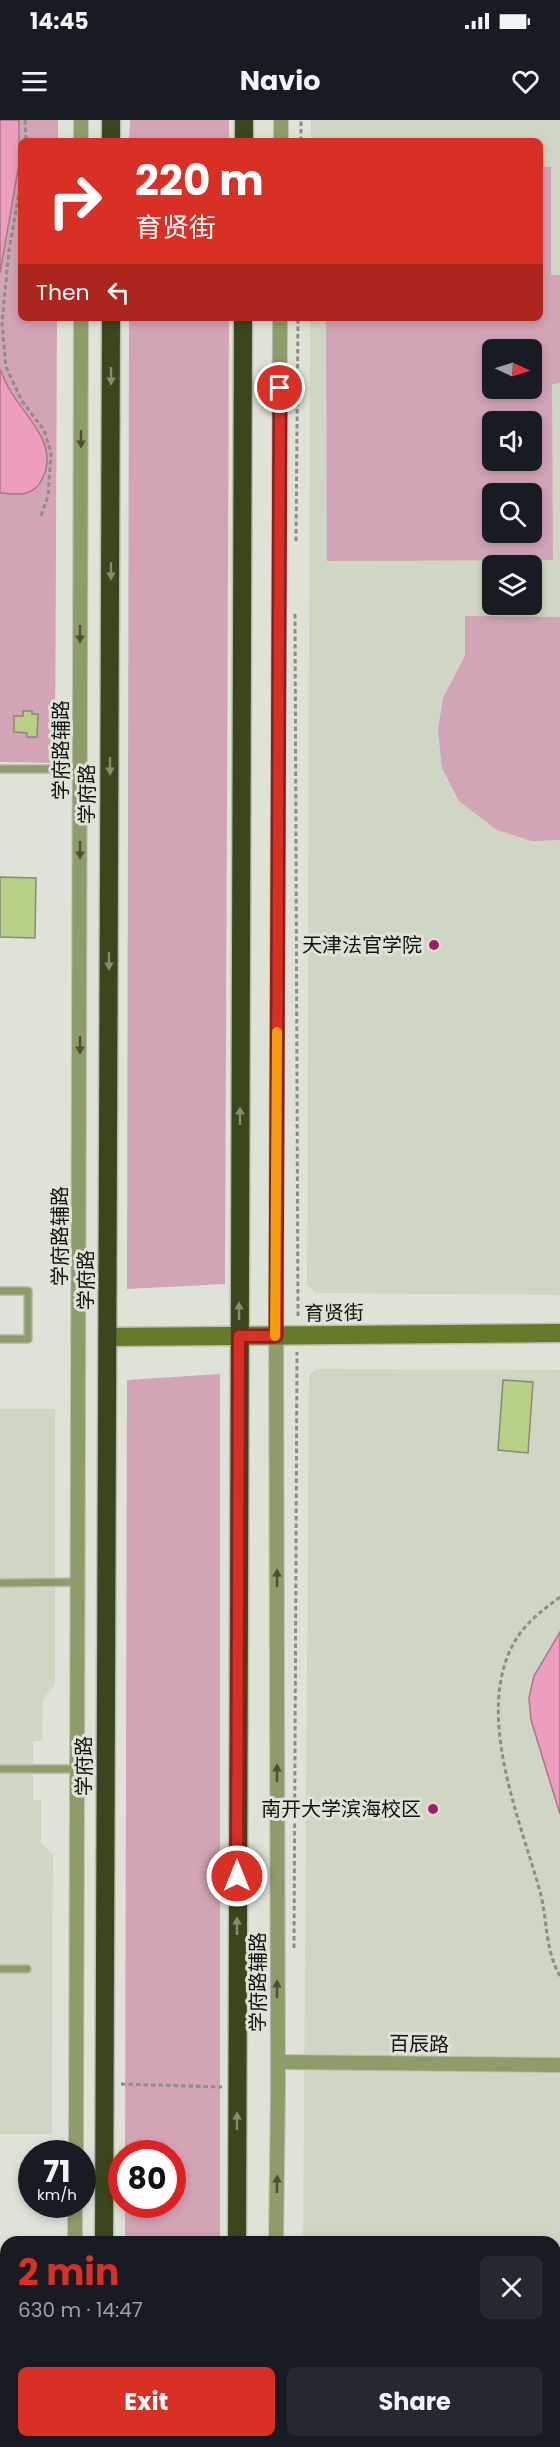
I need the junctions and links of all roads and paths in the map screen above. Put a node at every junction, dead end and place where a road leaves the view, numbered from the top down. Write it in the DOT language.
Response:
graph roads {
  1 [pos="26,120"];
  2 [pos="81,120"];
  3 [pos="111,120"];
  4 [pos="244,120"];
  5 [pos="281,120"];
  6 [pos="301,120"];
  7 [pos="26,138"];
  8 [pos="81,138"];
  9 [pos="111,138"];
  10 [pos="244,138"];
  11 [pos="281,138"];
  12 [pos="301,138"];
  13 [pos="18,198"];
  14 [pos="81,321"];
  15 [pos="111,321"];
  16 [pos="243,321"];
  17 [pos="280,321"];
  18 [pos="298,321"];
  19 [pos="41,516"];
  20 [pos="296,550"];
  21 [pos="295,609"];
  22 [pos="0,769"];
  23 [pos="80,769"];
  24 [pos="0,1291"];
  25 [pos="560,1333"];
  26 [pos="239,1336"];
  27 [pos="276,1336"];
  28 [pos="298,1336"];
  29 [pos="108,1337"];
  30 [pos="0,1339"];
  31 [pos="1,1582"];
  32 [pos="78,1582"];
  33 [pos="560,1597"];
  34 [pos="77,1768"];
  35 [pos="0,1769"];
  36 [pos="294,1955"];
  37 [pos="0,1969"];
  38 [pos="27,1969"];
  39 [pos="560,1976"];
  40 [pos="278,2062"];
  41 [pos="560,2065"];
  42 [pos="105,2084"];
  43 [pos="237,2087"];
  44 [pos="76,2140"];
  45 [pos="75,2218"];
  46 [pos="75,2236"];
  47 [pos="104,2236"];
  48 [pos="237,2236"];
  49 [pos="276,2236"];
  1 -- 7 [label="path"];
  2 -- 8 [label="street"];
  3 -- 9 [label="highway"];
  4 -- 10 [label="highway"];
  5 -- 11 [label="street"];
  6 -- 12 [label="path"];
  13 -- 19 [label="path"];
  14 -- 23 [label="street, 学府路辅路, one-way"];
  15 -- 29 [label="highway, 学府路, one-way"];
  26 -- 16 [label="highway, one-way"];
  17 -- 27 [label="street, 学府路辅路"];
  18 -- 20 [label="path"];
  21 -- 28 [label="path"];
  22 -- 23 [label="lane"];
  23 -- 32 [label="street, 学府路辅路, one-way"];
  24 -- 30 [label="lane"];
  25 -- 28 [label="street, 育贤街"];
  26 -- 27 [label="street, 育贤街"];
  26 -- 29 [label="street, 育贤街"];
  43 -- 26 [label="highway, one-way"];
  27 -- 28 [label="street, 育贤街"];
  40 -- 27 [label="street, 学府路辅路, one-way"];
  28 -- 36 [label="path"];
  29 -- 42 [label="highway, 学府路"];
  31 -- 32 [label="lane"];
  32 -- 34 [label="street, 学府路辅路"];
  33 -- 39 [label="path"];
  34 -- 35 [label="lane"];
  34 -- 44 [label="street, 学府路辅路"];
  37 -- 38 [label="lane"];
  40 -- 41 [label="street, 百辰路"];
  49 -- 40 [label="street, 学府路辅路, one-way"];
  42 -- 43 [label="path"];
  42 -- 47 [label="highway, 学府路"];
  48 -- 43 [label="highway, one-way"];
  45 -- 46 [label="street"];
}
